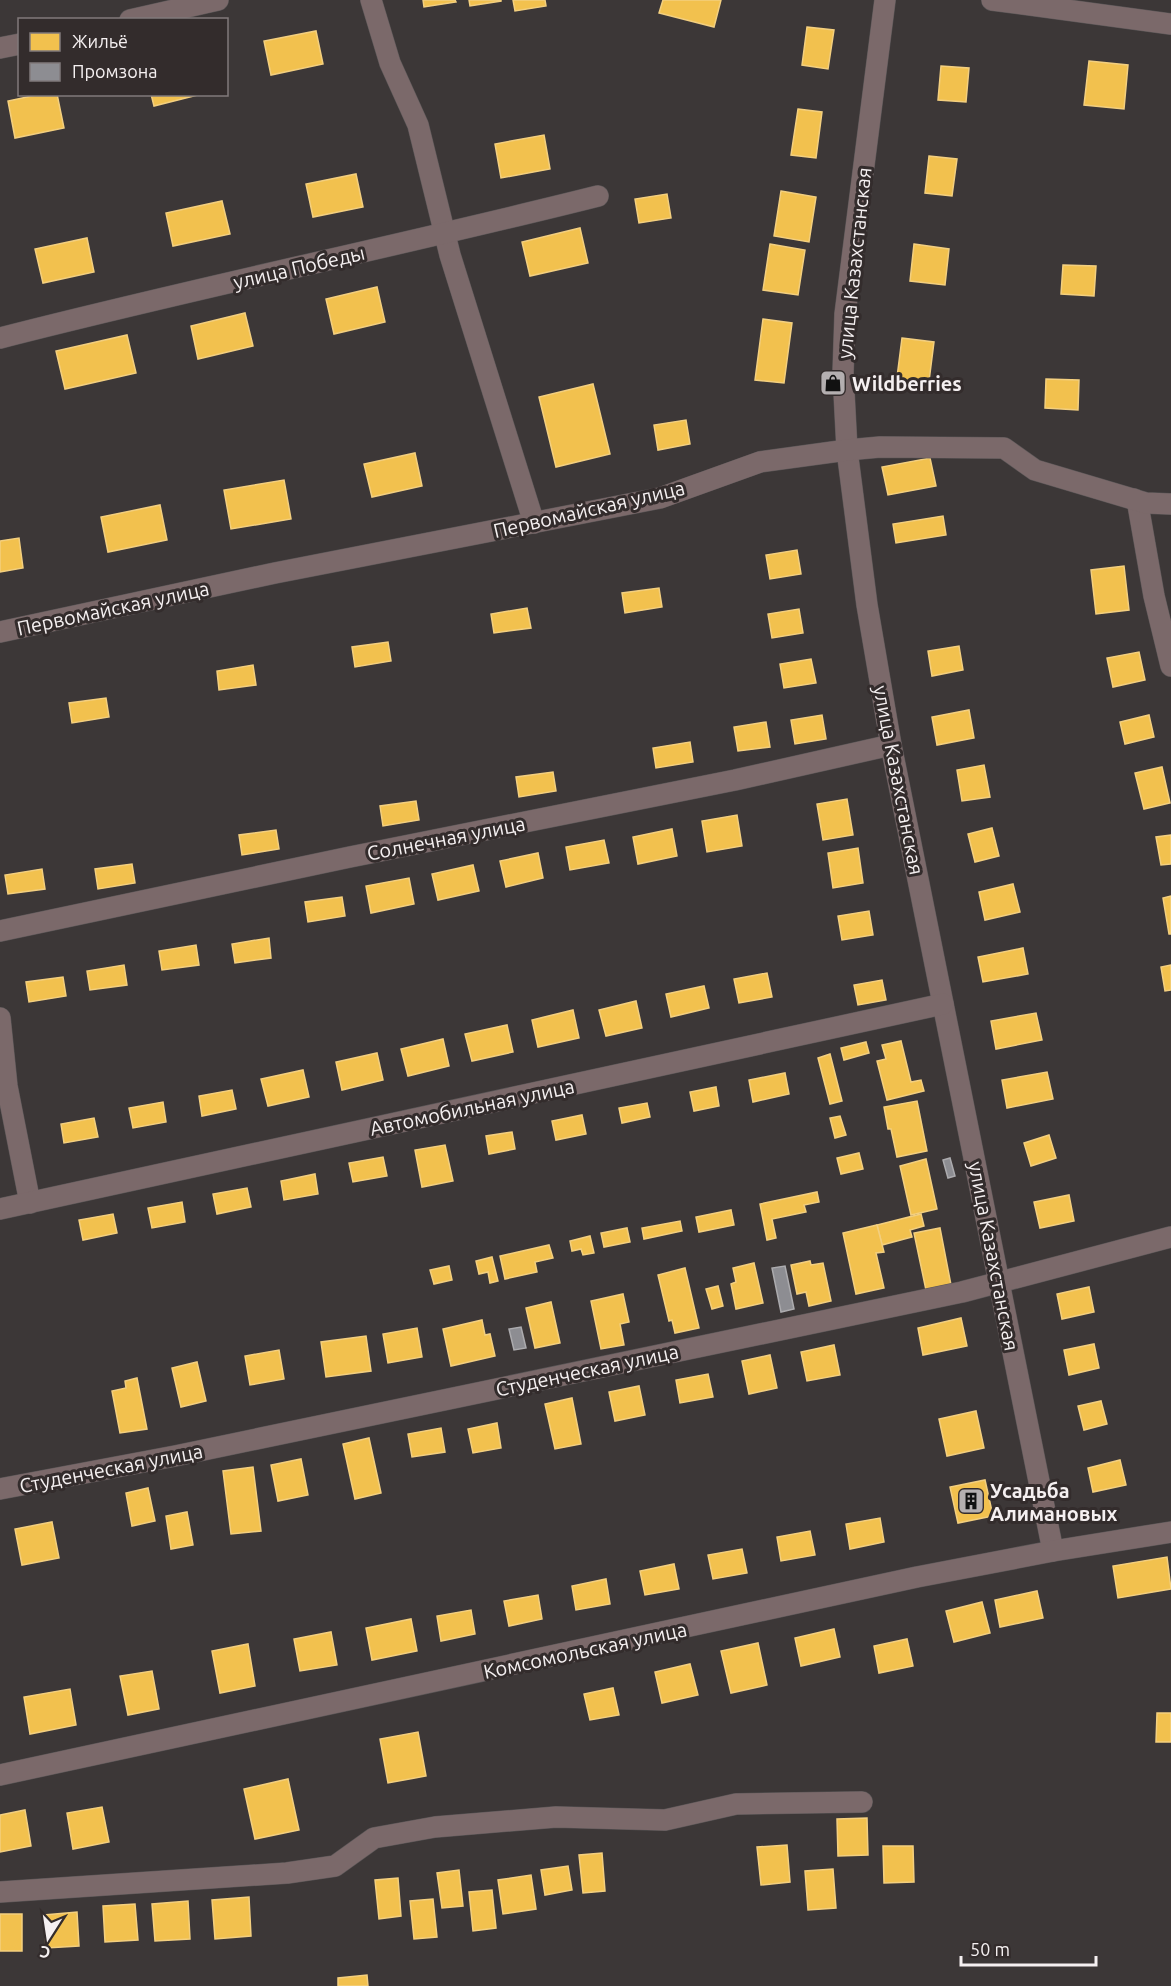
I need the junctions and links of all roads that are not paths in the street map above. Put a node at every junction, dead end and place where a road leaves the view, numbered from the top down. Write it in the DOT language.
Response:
graph roads {
  1 [pos="218,0"];
  2 [pos="371,0"];
  3 [pos="885,0"];
  4 [pos="992,0"];
  5 [pos="139,18"];
  6 [pos="1171,24"];
  7 [pos="18,44"];
  8 [pos="0,48"];
  9 [pos="598,196"];
  10 [pos="445,234"];
  11 [pos="0,338"];
  12 [pos="847,450"];
  13 [pos="1134,499"];
  14 [pos="1171,504"];
  15 [pos="534,524"];
  16 [pos="0,632"];
  17 [pos="1171,666"];
  18 [pos="891,745"];
  19 [pos="0,931"];
  20 [pos="943,1004"];
  21 [pos="0,1018"];
  22 [pos="30,1203"];
  23 [pos="0,1209"];
  24 [pos="1171,1238"];
  25 [pos="999,1282"];
  26 [pos="0,1489"];
  27 [pos="1171,1532"];
  28 [pos="1053,1551"];
  29 [pos="0,1775"];
  30 [pos="862,1802"];
  31 [pos="0,1892"];
  1 -- 5 [label="street"];
  2 -- 10 [label="street"];
  3 -- 12 [label="street, улица Казахстанская"];
  4 -- 6 [label="street"];
  7 -- 8 [label="street"];
  9 -- 10 [label="street, улица Победы"];
  10 -- 11 [label="street, улица Победы"];
  10 -- 15 [label="street"];
  12 -- 13 [label="street, Первомайская улица"];
  12 -- 15 [label="street, Первомайская улица"];
  12 -- 18 [label="street, улица Казахстанская"];
  13 -- 14 [label="street, Первомайская улица"];
  13 -- 17 [label="street"];
  15 -- 16 [label="street, Первомайская улица"];
  18 -- 19 [label="street, Солнечная улица"];
  18 -- 20 [label="street, улица Казахстанская"];
  20 -- 22 [label="street, Автомобильная улица"];
  20 -- 25 [label="street, улица Казахстанская"];
  21 -- 22 [label="street"];
  22 -- 23 [label="street, Автомобильная улица"];
  24 -- 25 [label="street, Студенческая улица"];
  25 -- 26 [label="street, Студенческая улица"];
  25 -- 28 [label="street, улица Казахстанская"];
  27 -- 28 [label="street, Комсомольская улица"];
  28 -- 29 [label="street, Комсомольская улица"];
  30 -- 31 [label="street"];
}
